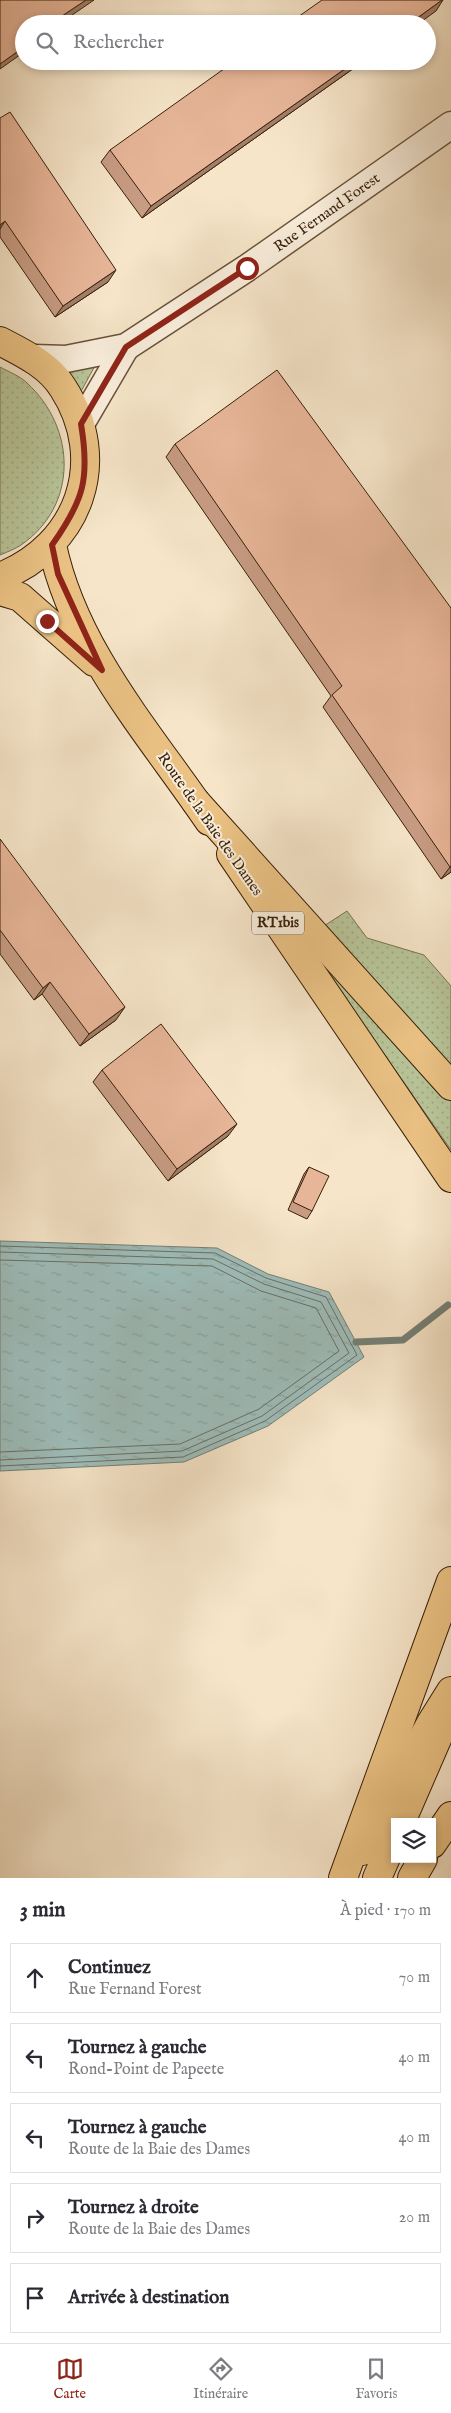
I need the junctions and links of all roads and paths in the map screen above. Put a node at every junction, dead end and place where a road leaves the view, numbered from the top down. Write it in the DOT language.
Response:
graph roads {
  1 [pos="451,125"];
  2 [pos="0,341"];
  3 [pos="126,347"];
  4 [pos="34,358"];
  5 [pos="81,424"];
  6 [pos="52,545"];
  7 [pos="0,577"];
  8 [pos="0,591"];
  9 [pos="102,670"];
  10 [pos="196,802"];
  11 [pos="451,1086"];
  12 [pos="451,1178"];
  13 [pos="451,1581"];
  14 [pos="451,1691"];
  15 [pos="451,1707"];
  16 [pos="451,1816"];
  17 [pos="403,1818"];
  18 [pos="436,1838"];
  19 [pos="391,1846"];
  20 [pos="421,1863"];
  21 [pos="345,1878"];
  22 [pos="377,1878"];
  23 [pos="412,1878"];
  1 -- 3 [label="street, Rue Fernand Forest"];
  2 -- 4 [label="main road"];
  3 -- 4 [label="street, Rue Fernand Forest"];
  3 -- 5 [label="street, Rue Fernand Forest"];
  4 -- 5 [label="main road"];
  5 -- 6 [label="main road"];
  6 -- 7 [label="main road"];
  6 -- 9 [label="main road, Route de la Baie des Dames / RT1bis"];
  8 -- 9 [label="main road, Route de la Baie des Dames / RT1bis"];
  9 -- 10 [label="main road, Route de la Baie des Dames / RT1bis"];
  10 -- 11 [label="main road"];
  10 -- 12 [label="main road, Route de la Baie des Dames / RT1bis"];
  13 -- 21 [label="main road"];
  14 -- 21 [label="main road"];
  15 -- 17 [label="main road"];
  16 -- 18 [label="main road"];
  19 -- 22 [label="main road"];
  20 -- 23 [label="main road"];
}
